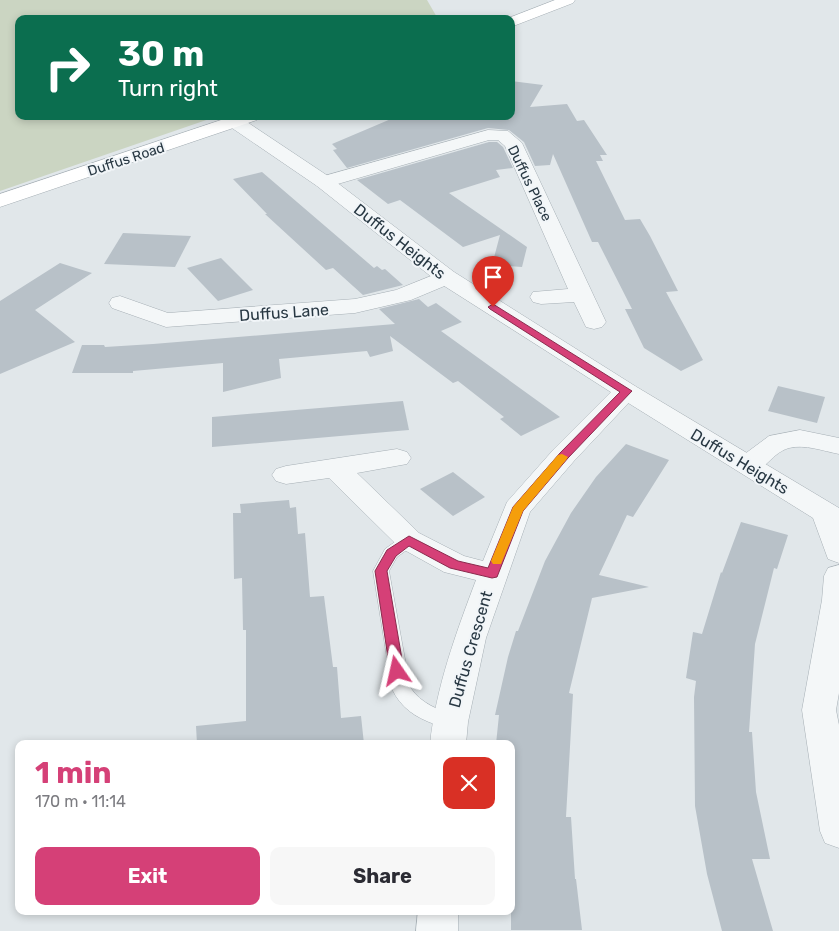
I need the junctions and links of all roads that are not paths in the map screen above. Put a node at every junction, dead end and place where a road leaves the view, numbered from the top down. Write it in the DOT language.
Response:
graph roads {
  1 [pos="568,0"];
  2 [pos="515,20"];
  3 [pos="240,120"];
  4 [pos="244,120"];
  5 [pos="324,182"];
  6 [pos="0,200"];
  7 [pos="446,277"];
  8 [pos="582,296"];
  9 [pos="541,297"];
  10 [pos="120,303"];
  11 [pos="594,322"];
  12 [pos="626,391"];
  13 [pos="839,446"];
  14 [pos="397,458"];
  15 [pos="748,465"];
  16 [pos="336,468"];
  17 [pos="286,475"];
  18 [pos="832,516"];
  19 [pos="409,540"];
  20 [pos="839,552"];
  21 [pos="492,574"];
  22 [pos="839,576"];
  23 [pos="839,581"];
  24 [pos="449,733"];
  25 [pos="839,831"];
  26 [pos="438,915"];
  27 [pos="437,931"];
  1 -- 2 [label="main road"];
  3 -- 6 [label="main road, Duffus Road"];
  4 -- 5 [label="street, Duffus Heights"];
  5 -- 7 [label="street, Duffus Heights"];
  5 -- 8 [label="street, Duffus Place"];
  7 -- 10 [label="street, Duffus Lane"];
  7 -- 12 [label="street, Duffus Heights"];
  8 -- 9 [label="street"];
  8 -- 11 [label="street, Duffus Place"];
  12 -- 15 [label="street, Duffus Heights"];
  12 -- 21 [label="street, Duffus Crescent"];
  13 -- 15 [label="street"];
  14 -- 16 [label="street"];
  15 -- 18 [label="street, Duffus Heights"];
  16 -- 17 [label="street"];
  16 -- 19 [label="street"];
  18 -- 20 [label="street"];
  19 -- 21 [label="street"];
  19 -- 24 [label="lane"];
  21 -- 24 [label="street, Duffus Crescent"];
  22 -- 23 [label="street"];
  23 -- 25 [label="street"];
  26 -- 27 [label="street"];
}
